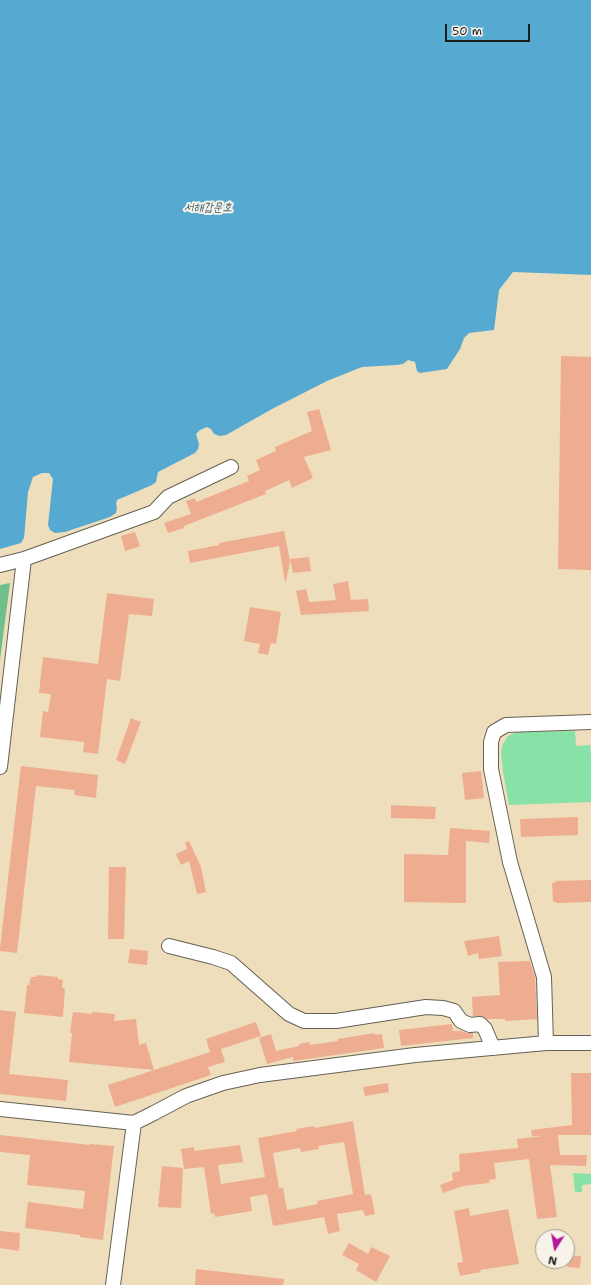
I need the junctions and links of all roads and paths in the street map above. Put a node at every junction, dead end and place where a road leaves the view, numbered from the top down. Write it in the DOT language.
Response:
graph roads {
  1 [pos="231,467"];
  2 [pos="24,559"];
  3 [pos="0,565"];
  4 [pos="591,722"];
  5 [pos="0,767"];
  6 [pos="169,946"];
  7 [pos="546,1043"];
  8 [pos="591,1043"];
  9 [pos="493,1048"];
  10 [pos="0,1108"];
  11 [pos="134,1123"];
  12 [pos="113,1285"];
  1 -- 2 [label="street"];
  2 -- 3 [label="street"];
  2 -- 5 [label="street"];
  4 -- 7 [label="street"];
  6 -- 9 [label="street"];
  7 -- 8 [label="street"];
  7 -- 9 [label="street"];
  9 -- 11 [label="street"];
  10 -- 11 [label="street"];
  11 -- 12 [label="street"];
}
